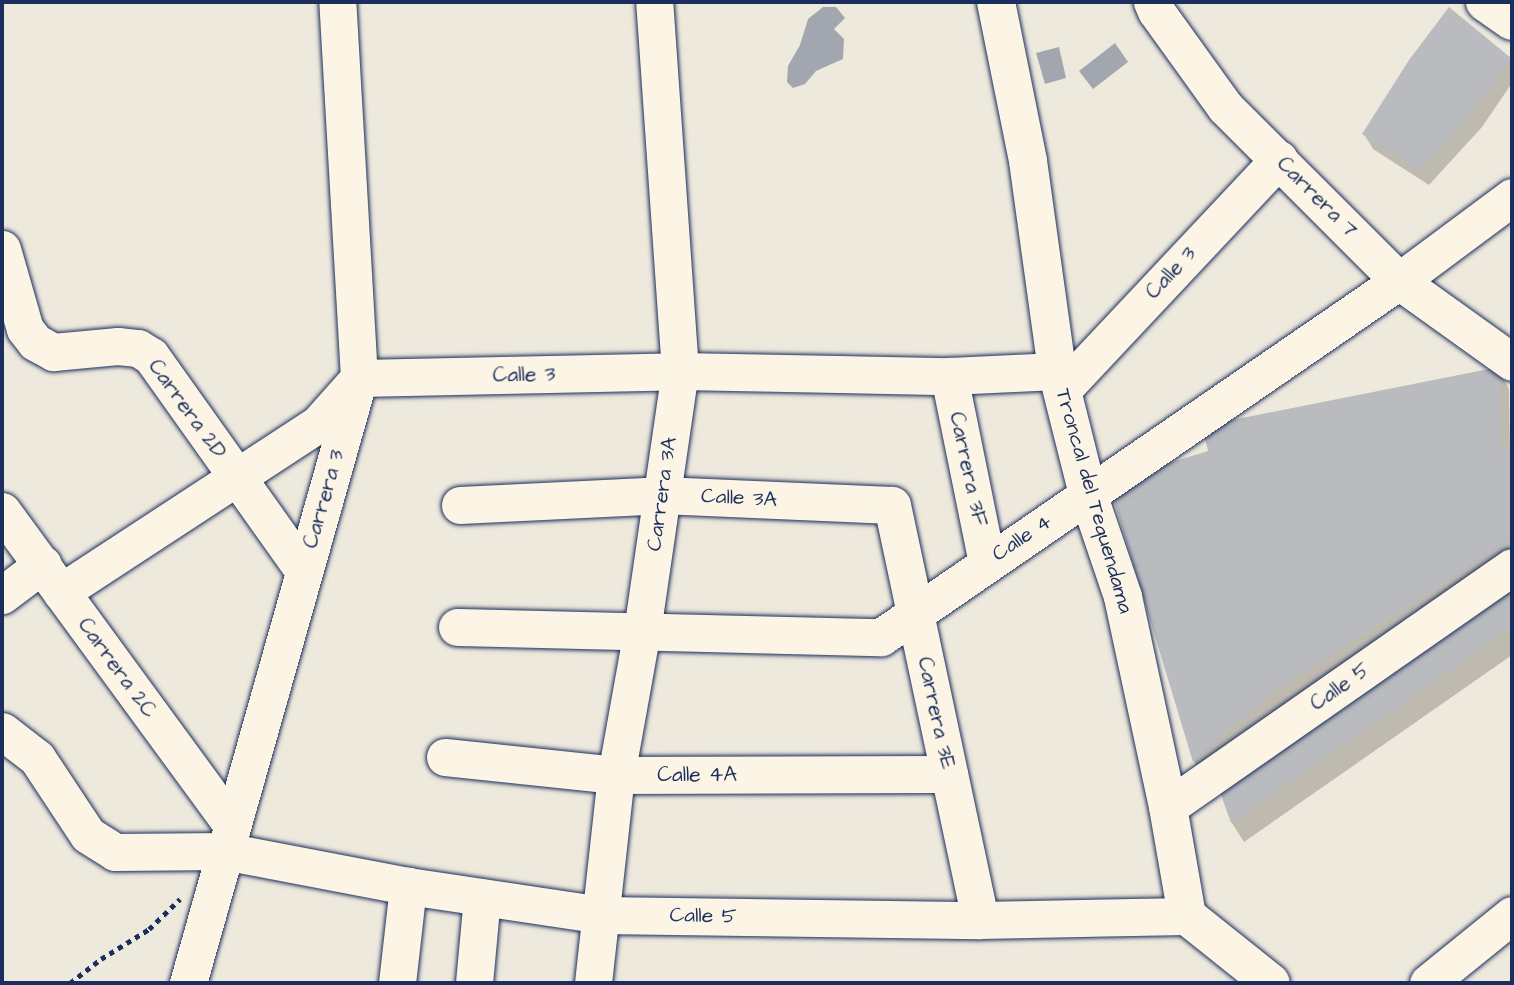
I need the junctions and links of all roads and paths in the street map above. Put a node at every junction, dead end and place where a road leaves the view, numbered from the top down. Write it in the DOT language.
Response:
graph roads {
  1 [pos="337,2"];
  2 [pos="654,2"];
  3 [pos="996,2"];
  4 [pos="1152,2"];
  5 [pos="1485,2"];
  6 [pos="1512,21"];
  7 [pos="1279,159"];
  8 [pos="1512,197"];
  9 [pos="2,249"];
  10 [pos="1399,281"];
  11 [pos="1512,362"];
  12 [pos="680,372"];
  13 [pos="949,376"];
  14 [pos="359,378"];
  15 [pos="1060,379"];
  16 [pos="236,477"];
  17 [pos="1088,494"];
  18 [pos="661,495"];
  19 [pos="460,505"];
  20 [pos="892,505"];
  21 [pos="2,511"];
  22 [pos="987,562"];
  23 [pos="1512,568"];
  24 [pos="304,571"];
  25 [pos="52,578"];
  26 [pos="2,594"];
  27 [pos="915,613"];
  28 [pos="457,627"];
  29 [pos="642,631"];
  30 [pos="2,731"];
  31 [pos="445,757"];
  32 [pos="949,774"];
  33 [pos="616,775"];
  34 [pos="1168,807"];
  35 [pos="228,838"];
  36 [pos="408,887"];
  37 [pos="183,897"];
  38 [pos="482,897"];
  39 [pos="601,915"];
  40 [pos="1512,915"];
  41 [pos="1187,916"];
  42 [pos="980,920"];
  43 [pos="70,983"];
  44 [pos="188,983"];
  45 [pos="397,983"];
  46 [pos="474,983"];
  47 [pos="593,983"];
  48 [pos="1271,983"];
  49 [pos="1428,983"];
  1 -- 14 [label="street, Carrera 3"];
  2 -- 12 [label="street, Carrera 3A"];
  3 -- 15 [label="main road, Troncal del Tequendama"];
  4 -- 7 [label="street, Carrera 7"];
  5 -- 6 [label="main road"];
  7 -- 10 [label="street, Carrera 7"];
  7 -- 15 [label="street, Calle 3"];
  8 -- 10 [label="street, Calle 4"];
  9 -- 16 [label="street, Carrera 2D"];
  10 -- 11 [label="street, Carrera 7"];
  10 -- 17 [label="street, Calle 4"];
  12 -- 13 [label="street, Calle 3"];
  12 -- 14 [label="street, Calle 3"];
  12 -- 18 [label="street, Carrera 3A"];
  13 -- 15 [label="street, Calle 3"];
  13 -- 22 [label="street, Carrera 3F"];
  14 -- 16 [label="street"];
  14 -- 24 [label="street, Carrera 3"];
  15 -- 17 [label="main road, Troncal del Tequendama"];
  16 -- 24 [label="street, Carrera 2D"];
  16 -- 25 [label="street"];
  17 -- 22 [label="street, Calle 4"];
  17 -- 34 [label="main road, Troncal del Tequendama"];
  18 -- 19 [label="street, Calle 3A"];
  18 -- 20 [label="street, Calle 3A"];
  18 -- 29 [label="street, Carrera 3A"];
  20 -- 27 [label="street, Carrera 3E"];
  21 -- 25 [label="street, Carrera 2C"];
  22 -- 27 [label="street, Calle 4"];
  23 -- 34 [label="street, Calle 5"];
  24 -- 35 [label="street, Carrera 3"];
  25 -- 26 [label="street"];
  25 -- 35 [label="street, Carrera 2C"];
  27 -- 29 [label="street, Calle 4"];
  27 -- 32 [label="street, Carrera 3E"];
  28 -- 29 [label="street, Calle 4"];
  29 -- 33 [label="street, Carrera 3A"];
  30 -- 35 [label="street, Calle 5"];
  31 -- 33 [label="street, Calle 4A"];
  32 -- 33 [label="street, Calle 4A"];
  32 -- 42 [label="street, Carrera 3E"];
  33 -- 39 [label="street, Carrera 3A"];
  34 -- 41 [label="main road, Troncal del Tequendama"];
  35 -- 36 [label="street, Calle 5"];
  35 -- 44 [label="street, Carrera 3"];
  36 -- 38 [label="street, Calle 5"];
  36 -- 45 [label="street"];
  37 -- 43 [label="path"];
  38 -- 39 [label="street, Calle 5"];
  38 -- 46 [label="street"];
  39 -- 42 [label="street, Calle 5"];
  39 -- 47 [label="street, Carrera 3A"];
  40 -- 49 [label="street"];
  41 -- 42 [label="street, Calle 5"];
  41 -- 48 [label="main road"];
}
